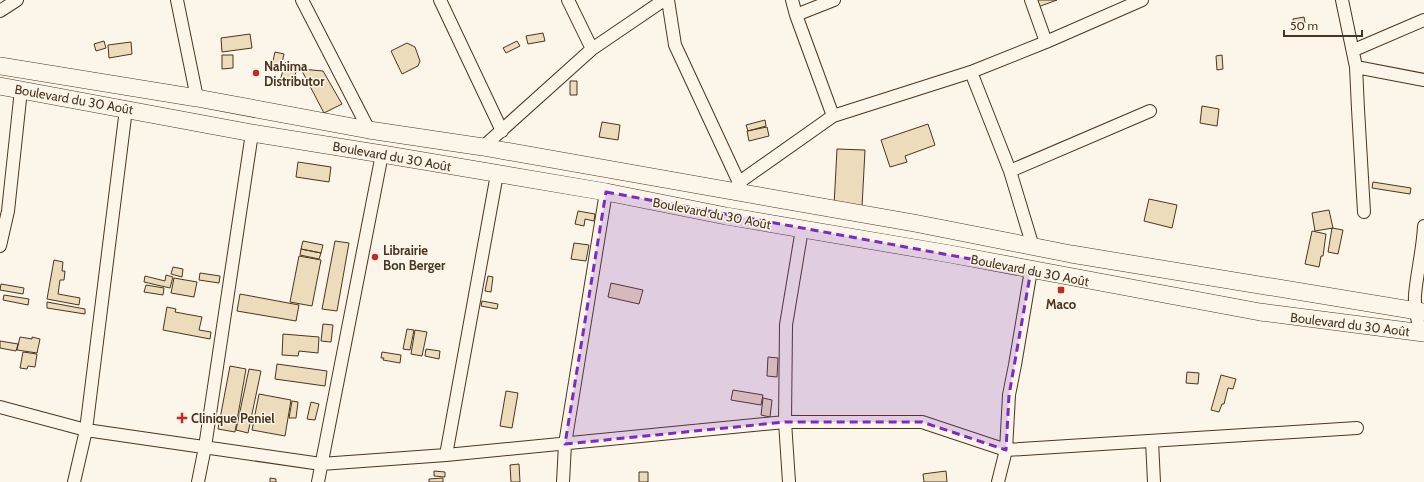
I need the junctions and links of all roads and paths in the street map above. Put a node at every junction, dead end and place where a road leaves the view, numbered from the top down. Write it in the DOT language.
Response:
graph roads {
  1 [pos="17,0"];
  2 [pos="177,0"];
  3 [pos="302,0"];
  4 [pos="440,0"];
  5 [pos="568,0"];
  6 [pos="664,0"];
  7 [pos="668,0"];
  8 [pos="792,0"];
  9 [pos="834,0"];
  10 [pos="1031,0"];
  11 [pos="1142,0"];
  12 [pos="1342,0"];
  13 [pos="0,11"];
  14 [pos="796,15"];
  15 [pos="1424,20"];
  16 [pos="1046,42"];
  17 [pos="592,49"];
  18 [pos="1354,50"];
  19 [pos="0,66"];
  20 [pos="1356,67"];
  21 [pos="971,72"];
  22 [pos="1424,80"];
  23 [pos="0,86"];
  24 [pos="21,90"];
  25 [pos="197,98"];
  26 [pos="126,109"];
  27 [pos="1150,111"];
  28 [pos="833,116"];
  29 [pos="369,130"];
  30 [pos="502,131"];
  31 [pos="252,133"];
  32 [pos="483,148"];
  33 [pos="382,154"];
  34 [pos="1010,171"];
  35 [pos="497,174"];
  36 [pos="741,188"];
  37 [pos="606,192"];
  38 [pos="1364,212"];
  39 [pos="1424,226"];
  40 [pos="802,229"];
  41 [pos="0,246"];
  42 [pos="1034,247"];
  43 [pos="1031,270"];
  44 [pos="1420,311"];
  45 [pos="1422,333"];
  46 [pos="0,406"];
  47 [pos="785,422"];
  48 [pos="1357,428"];
  49 [pos="86,430"];
  50 [pos="1152,441"];
  51 [pos="565,444"];
  52 [pos="204,447"];
  53 [pos="1006,450"];
  54 [pos="446,455"];
  55 [pos="321,464"];
  56 [pos="74,482"];
  57 [pos="198,482"];
  58 [pos="318,482"];
  59 [pos="563,482"];
  60 [pos="789,482"];
  61 [pos="998,482"];
  62 [pos="1154,482"];
  1 -- 13 [label="street"];
  2 -- 25 [label="street"];
  3 -- 29 [label="street"];
  4 -- 30 [label="street"];
  5 -- 17 [label="street"];
  6 -- 17 [label="street"];
  7 -- 36 [label="street"];
  8 -- 14 [label="street"];
  9 -- 14 [label="street"];
  10 -- 16 [label="street"];
  11 -- 16 [label="street"];
  12 -- 18 [label="street"];
  14 -- 28 [label="street"];
  15 -- 18 [label="street"];
  16 -- 21 [label="street"];
  17 -- 30 [label="street"];
  18 -- 20 [label="street"];
  19 -- 25 [label="highway, Boulevard du 30 Août"];
  20 -- 22 [label="street"];
  20 -- 38 [label="street"];
  21 -- 28 [label="street"];
  21 -- 34 [label="street"];
  23 -- 24 [label="highway, Boulevard du 30 Août"];
  24 -- 26 [label="highway, Boulevard du 30 Août"];
  24 -- 41 [label="street"];
  25 -- 29 [label="highway, Boulevard du 30 Août"];
  26 -- 31 [label="highway, Boulevard du 30 Août"];
  26 -- 49 [label="street"];
  27 -- 34 [label="street"];
  28 -- 36 [label="street"];
  29 -- 32 [label="highway, Boulevard du 30 Août"];
  30 -- 32 [label="street"];
  31 -- 33 [label="highway, Boulevard du 30 Août"];
  31 -- 52 [label="street"];
  32 -- 36 [label="highway, Boulevard du 30 Août"];
  33 -- 35 [label="highway, Boulevard du 30 Août"];
  33 -- 55 [label="street"];
  34 -- 42 [label="street"];
  35 -- 37 [label="highway, Boulevard du 30 Août"];
  35 -- 54 [label="street"];
  36 -- 42 [label="highway, Boulevard du 30 Août"];
  37 -- 40 [label="highway, Boulevard du 30 Août"];
  37 -- 51 [label="street"];
  39 -- 44 [label="street"];
  40 -- 43 [label="highway, Boulevard du 30 Août"];
  40 -- 47 [label="street"];
  42 -- 44 [label="highway, Boulevard du 30 Août"];
  43 -- 45 [label="highway, Boulevard du 30 Août"];
  43 -- 53 [label="street"];
  44 -- 45 [label="street"];
  46 -- 49 [label="street"];
  47 -- 51 [label="street"];
  47 -- 53 [label="street"];
  47 -- 60 [label="street"];
  48 -- 50 [label="street"];
  49 -- 52 [label="street"];
  49 -- 56 [label="street"];
  50 -- 53 [label="street"];
  50 -- 62 [label="street"];
  51 -- 54 [label="street"];
  51 -- 59 [label="street"];
  52 -- 55 [label="street"];
  52 -- 57 [label="street"];
  53 -- 61 [label="street"];
  54 -- 55 [label="street"];
  55 -- 58 [label="street"];
}
